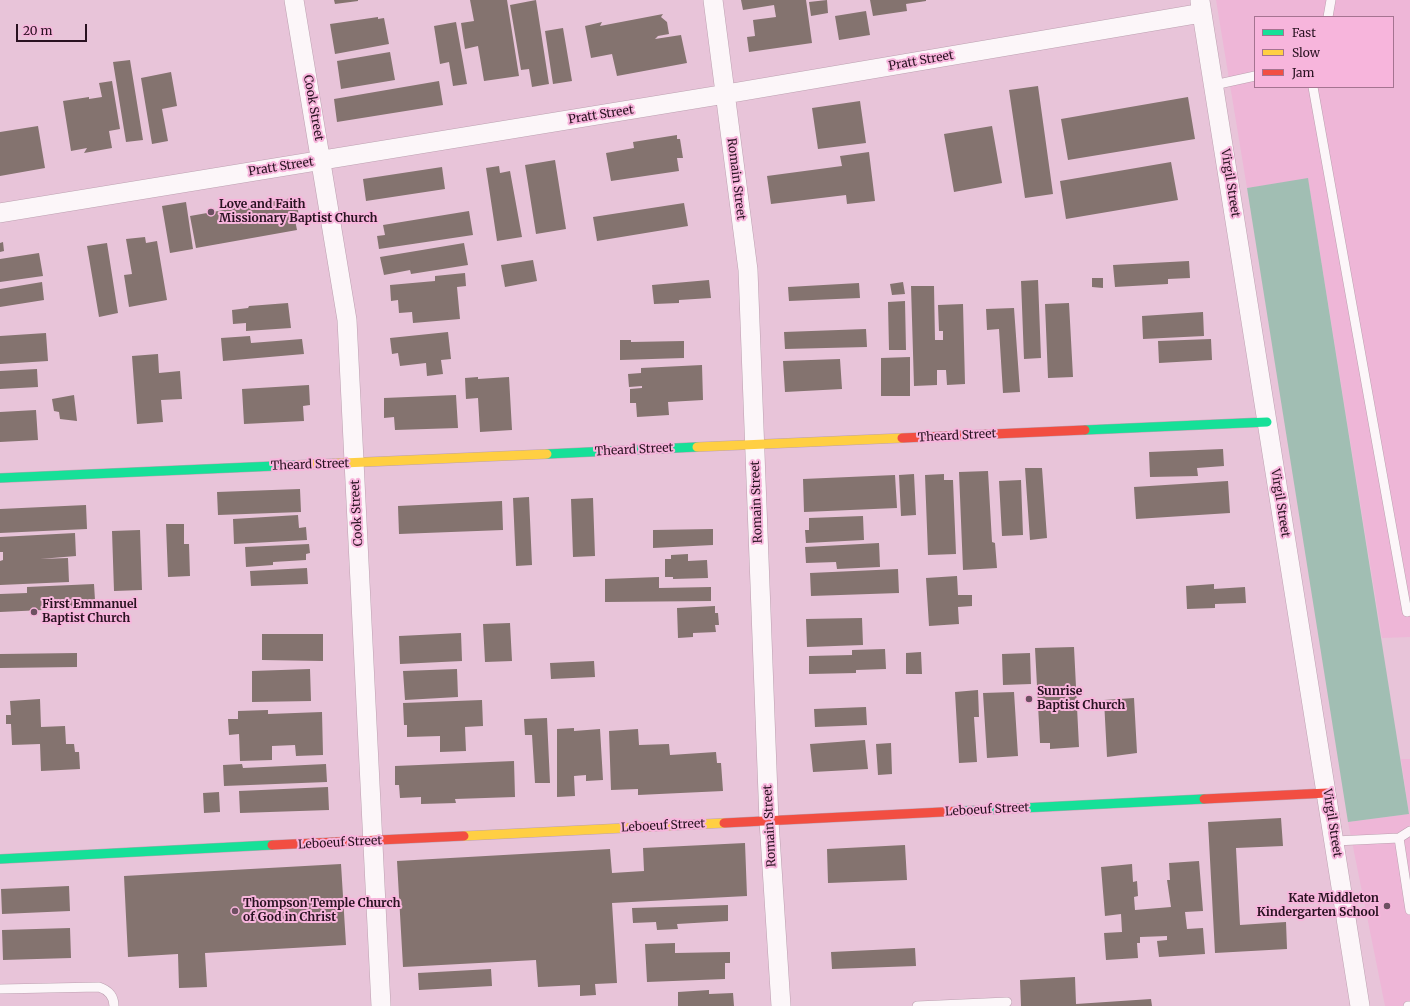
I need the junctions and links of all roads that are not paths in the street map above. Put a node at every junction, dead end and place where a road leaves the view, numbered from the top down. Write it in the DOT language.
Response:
graph roads {
  1 [pos="294,0"];
  2 [pos="713,0"];
  3 [pos="1331,0"];
  4 [pos="1200,6"];
  5 [pos="1328,16"];
  6 [pos="1254,76"];
  7 [pos="1214,85"];
  8 [pos="1313,88"];
  9 [pos="726,94"];
  10 [pos="322,161"];
  11 [pos="0,213"];
  12 [pos="1267,422"];
  13 [pos="755,445"];
  14 [pos="354,463"];
  15 [pos="0,478"];
  16 [pos="1410,611"];
  17 [pos="1327,793"];
  18 [pos="769,821"];
  19 [pos="1410,830"];
  20 [pos="1399,838"];
  21 [pos="372,841"];
  22 [pos="1335,841"];
  23 [pos="0,858"];
  24 [pos="1410,910"];
  25 [pos="0,989"];
  26 [pos="1007,1002"];
  27 [pos="114,1006"];
  28 [pos="381,1006"];
  29 [pos="781,1006"];
  30 [pos="916,1006"];
  31 [pos="1360,1006"];
  1 -- 10 [label="street, Cook Street"];
  2 -- 9 [label="street, Romain Street"];
  3 -- 5 [label="lane"];
  4 -- 7 [label="street, Virgil Street"];
  4 -- 9 [label="street, Pratt Street"];
  6 -- 7 [label="lane"];
  7 -- 12 [label="street, Virgil Street"];
  8 -- 16 [label="lane"];
  9 -- 10 [label="street, Pratt Street"];
  9 -- 13 [label="street, Romain Street"];
  10 -- 11 [label="street, Pratt Street"];
  10 -- 14 [label="street, Cook Street"];
  12 -- 13 [label="street, Theard Street"];
  12 -- 17 [label="street, Virgil Street"];
  13 -- 14 [label="street, Theard Street"];
  13 -- 18 [label="street, Romain Street"];
  14 -- 15 [label="street, Theard Street"];
  14 -- 21 [label="street, Cook Street"];
  17 -- 18 [label="street, Leboeuf Street"];
  17 -- 22 [label="street, Virgil Street"];
  18 -- 21 [label="street, Leboeuf Street"];
  18 -- 29 [label="street, Romain Street"];
  19 -- 20 [label="lane"];
  20 -- 22 [label="lane"];
  20 -- 24 [label="lane"];
  21 -- 23 [label="street, Leboeuf Street"];
  21 -- 28 [label="street, Cook Street"];
  22 -- 31 [label="street, Virgil Street"];
  25 -- 27 [label="lane"];
  26 -- 30 [label="lane"];
}
